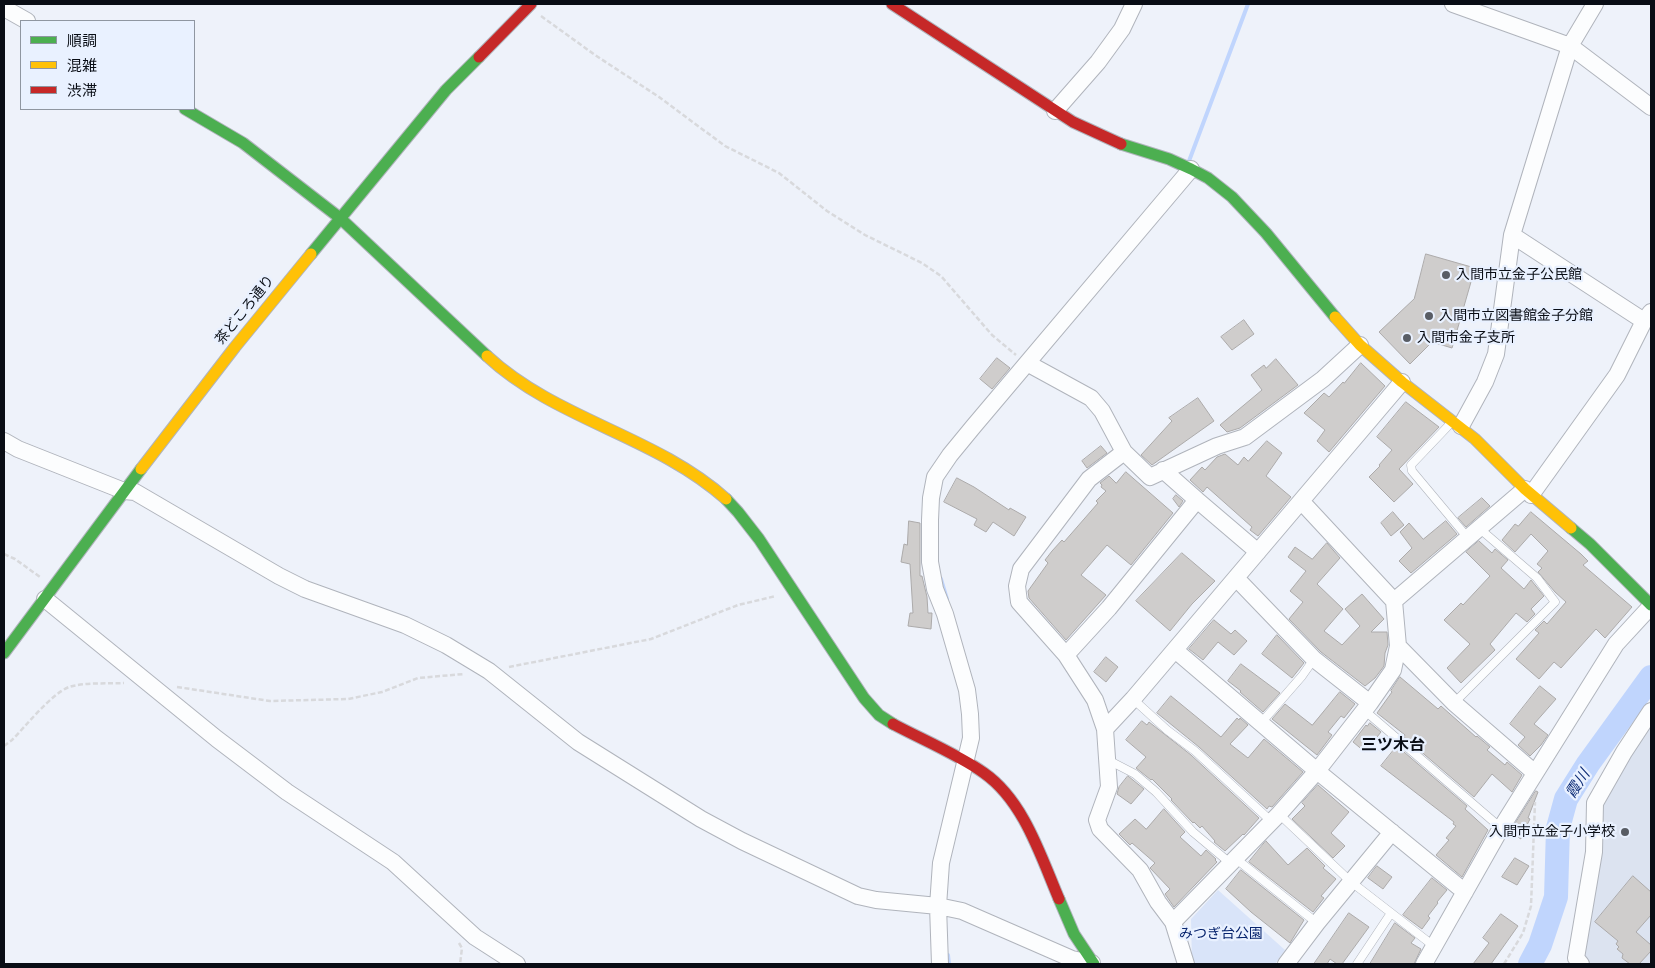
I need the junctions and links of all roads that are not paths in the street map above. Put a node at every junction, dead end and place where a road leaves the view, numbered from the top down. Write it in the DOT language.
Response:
graph roads {
  1 [pos="892,4"];
  2 [pos="1134,4"];
  3 [pos="1453,4"];
  4 [pos="1595,4"];
  5 [pos="530,5"];
  6 [pos="4,8"];
  7 [pos="24,20"];
  8 [pos="1570,46"];
  9 [pos="1651,107"];
  10 [pos="187,110"];
  11 [pos="1055,111"];
  12 [pos="1191,169"];
  13 [pos="340,218"];
  14 [pos="1512,235"];
  15 [pos="1648,317"];
  16 [pos="1360,345"];
  17 [pos="1027,363"];
  18 [pos="1402,382"];
  19 [pos="1457,423"];
  20 [pos="4,442"];
  21 [pos="1124,452"];
  22 [pos="1163,470"];
  23 [pos="124,491"];
  24 [pos="1528,492"];
  25 [pos="1197,500"];
  26 [pos="1301,501"];
  27 [pos="1474,534"];
  28 [pos="1258,552"];
  29 [pos="1236,579"];
  30 [pos="49,592"];
  31 [pos="1394,601"];
  32 [pos="1651,606"];
  33 [pos="1398,646"];
  34 [pos="1175,650"];
  35 [pos="4,653"];
  36 [pos="1066,655"];
  37 [pos="1314,659"];
  38 [pos="1134,699"];
  39 [pos="1454,702"];
  40 [pos="1367,707"];
  41 [pos="1651,711"];
  42 [pos="1261,723"];
  43 [pos="1105,729"];
  44 [pos="1108,760"];
  45 [pos="966,762"];
  46 [pos="1317,771"];
  47 [pos="1535,773"];
  48 [pos="1275,818"];
  49 [pos="1501,828"];
  50 [pos="1392,832"];
  51 [pos="1232,860"];
  52 [pos="1350,881"];
  53 [pos="1465,892"];
  54 [pos="938,906"];
  55 [pos="1391,913"];
  56 [pos="1173,922"];
  57 [pos="1317,922"];
  58 [pos="1435,947"];
  59 [pos="516,964"];
  60 [pos="940,964"];
  61 [pos="1093,964"];
  62 [pos="1186,964"];
  63 [pos="1286,964"];
  64 [pos="1357,964"];
  65 [pos="1424,964"];
  66 [pos="1581,964"];
  1 -- 11 [label="street"];
  2 -- 11 [label="street"];
  3 -- 8 [label="street"];
  4 -- 8 [label="street"];
  5 -- 13 [label="street, 茶どころ通り"];
  6 -- 7 [label="street"];
  8 -- 9 [label="street"];
  8 -- 14 [label="street"];
  10 -- 13 [label="street"];
  11 -- 12 [label="street"];
  12 -- 16 [label="street"];
  12 -- 17 [label="street"];
  13 -- 23 [label="street, 茶どころ通り"];
  13 -- 45 [label="street"];
  14 -- 15 [label="street"];
  14 -- 19 [label="street"];
  15 -- 24 [label="street"];
  16 -- 18 [label="street"];
  16 -- 22 [label="street"];
  17 -- 21 [label="street"];
  17 -- 45 [label="street"];
  18 -- 19 [label="street"];
  18 -- 26 [label="street"];
  19 -- 24 [label="street"];
  19 -- 27 [label="lane"];
  20 -- 23 [label="street"];
  21 -- 22 [label="street"];
  21 -- 36 [label="street"];
  22 -- 25 [label="street"];
  23 -- 30 [label="street, 茶どころ通り"];
  23 -- 54 [label="street"];
  24 -- 27 [label="street"];
  24 -- 32 [label="street"];
  25 -- 28 [label="street"];
  25 -- 36 [label="street"];
  26 -- 28 [label="street"];
  26 -- 31 [label="street"];
  27 -- 31 [label="street"];
  27 -- 39 [label="lane"];
  28 -- 29 [label="street"];
  29 -- 34 [label="street"];
  29 -- 37 [label="street"];
  30 -- 35 [label="street, 茶どころ通り"];
  30 -- 59 [label="street"];
  31 -- 33 [label="street"];
  32 -- 47 [label="street"];
  33 -- 39 [label="street"];
  33 -- 40 [label="street"];
  34 -- 38 [label="street"];
  34 -- 42 [label="street"];
  36 -- 43 [label="street"];
  37 -- 40 [label="street"];
  37 -- 42 [label="lane"];
  38 -- 43 [label="street"];
  38 -- 48 [label="lane"];
  39 -- 47 [label="street"];
  40 -- 46 [label="street"];
  40 -- 49 [label="lane"];
  41 -- 66 [label="street"];
  42 -- 46 [label="street"];
  43 -- 44 [label="street"];
  44 -- 51 [label="lane"];
  44 -- 56 [label="street"];
  45 -- 54 [label="street"];
  45 -- 61 [label="street"];
  46 -- 48 [label="street"];
  46 -- 50 [label="street"];
  47 -- 49 [label="street"];
  48 -- 51 [label="street"];
  48 -- 52 [label="lane"];
  49 -- 53 [label="street"];
  50 -- 52 [label="street"];
  50 -- 53 [label="street"];
  51 -- 56 [label="street"];
  51 -- 57 [label="lane"];
  52 -- 55 [label="lane"];
  52 -- 57 [label="street"];
  53 -- 58 [label="street"];
  54 -- 60 [label="street"];
  54 -- 61 [label="street"];
  55 -- 58 [label="lane"];
  55 -- 64 [label="lane"];
  56 -- 62 [label="street"];
  57 -- 63 [label="street"];
  58 -- 65 [label="street"];
}
